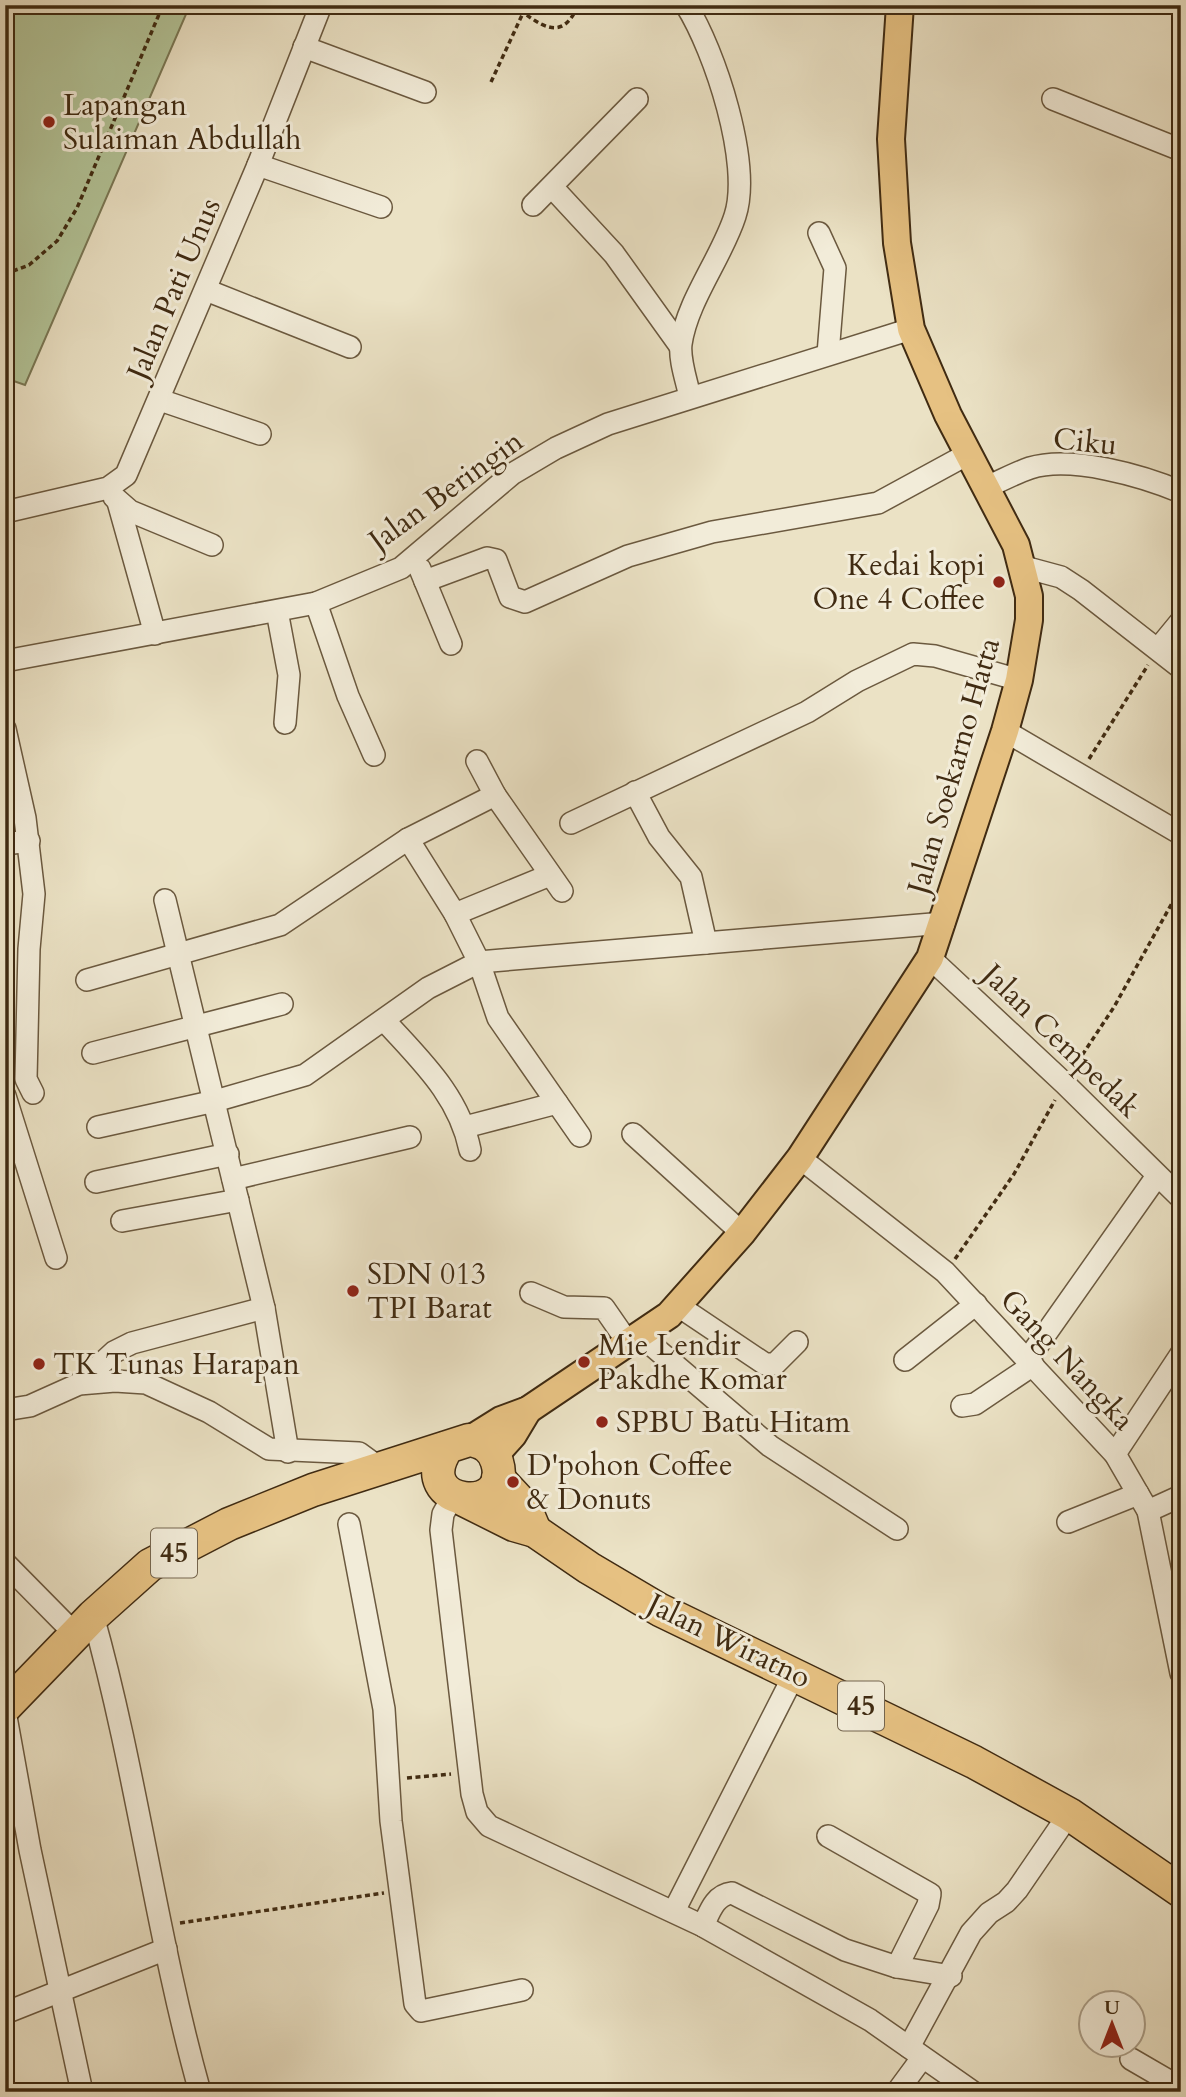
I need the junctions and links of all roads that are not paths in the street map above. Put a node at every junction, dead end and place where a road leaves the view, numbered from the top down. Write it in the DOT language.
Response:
graph roads {
  1 [pos="321,5"];
  2 [pos="686,5"];
  3 [pos="900,5"];
  4 [pos="304,47"];
  5 [pos="425,92"];
  6 [pos="637,99"];
  7 [pos="1053,99"];
  8 [pos="1181,150"];
  9 [pos="258,164"];
  10 [pos="552,187"];
  11 [pos="533,205"];
  12 [pos="381,206"];
  13 [pos="819,233"];
  14 [pos="206,290"];
  15 [pos="911,329"];
  16 [pos="680,346"];
  17 [pos="350,347"];
  18 [pos="828,355"];
  19 [pos="690,397"];
  20 [pos="160,400"];
  21 [pos="260,434"];
  22 [pos="968,454"];
  23 [pos="985,488"];
  24 [pos="1181,492"];
  25 [pos="113,495"];
  26 [pos="5,512"];
  27 [pos="212,545"];
  28 [pos="415,557"];
  29 [pos="1024,567"];
  30 [pos="425,581"];
  31 [pos="316,603"];
  32 [pos="277,611"];
  33 [pos="1181,621"];
  34 [pos="155,634"];
  35 [pos="452,644"];
  36 [pos="1158,649"];
  37 [pos="5,661"];
  38 [pos="1181,668"];
  39 [pos="1019,680"];
  40 [pos="285,723"];
  41 [pos="5,729"];
  42 [pos="1005,731"];
  43 [pos="374,755"];
  44 [pos="477,761"];
  45 [pos="635,792"];
  46 [pos="495,795"];
  47 [pos="571,824"];
  48 [pos="1181,834"];
  49 [pos="408,839"];
  50 [pos="29,841"];
  51 [pos="5,844"];
  52 [pos="164,900"];
  53 [pos="455,914"];
  54 [pos="944,923"];
  55 [pos="706,943"];
  56 [pos="180,954"];
  57 [pos="930,958"];
  58 [pos="479,962"];
  59 [pos="88,980"];
  60 [pos="282,1004"];
  61 [pos="384,1020"];
  62 [pos="197,1024"];
  63 [pos="93,1053"];
  64 [pos="33,1093"];
  65 [pos="215,1101"];
  66 [pos="6,1102"];
  67 [pos="557,1102"];
  68 [pos="97,1127"];
  69 [pos="465,1127"];
  70 [pos="634,1134"];
  71 [pos="580,1136"];
  72 [pos="410,1137"];
  73 [pos="470,1150"];
  74 [pos="228,1154"];
  75 [pos="800,1158"];
  76 [pos="1157,1176"];
  77 [pos="96,1182"];
  78 [pos="235,1189"];
  79 [pos="1181,1198"];
  80 [pos="122,1221"];
  81 [pos="742,1233"];
  82 [pos="57,1258"];
  83 [pos="531,1293"];
  84 [pos="976,1304"];
  85 [pos="677,1305"];
  86 [pos="264,1308"];
  87 [pos="635,1340"];
  88 [pos="797,1342"];
  89 [pos="1181,1354"];
  90 [pos="905,1360"];
  91 [pos="1030,1362"];
  92 [pos="79,1384"];
  93 [pos="962,1406"];
  94 [pos="5,1410"];
  95 [pos="288,1452"];
  96 [pos="1115,1454"];
  97 [pos="477,1455"];
  98 [pos="380,1467"];
  99 [pos="455,1496"];
  100 [pos="1181,1496"];
  101 [pos="1143,1503"];
  102 [pos="1068,1522"];
  103 [pos="349,1524"];
  104 [pos="897,1530"];
  105 [pos="536,1531"];
  106 [pos="5,1563"];
  107 [pos="84,1625"];
  108 [pos="1181,1672"];
  109 [pos="795,1673"];
  110 [pos="5,1709"];
  111 [pos="1069,1814"];
  112 [pos="828,1836"];
  113 [pos="1181,1891"];
  114 [pos="674,1911"];
  115 [pos="703,1926"];
  116 [pos="166,1949"];
  117 [pos="897,1967"];
  118 [pos="951,1976"];
  119 [pos="63,1990"];
  120 [pos="522,1990"];
  121 [pos="5,2013"];
  122 [pos="916,2053"];
  123 [pos="1131,2059"];
  124 [pos="1181,2088"];
  125 [pos="82,2092"];
  126 [pos="200,2092"];
  127 [pos="897,2092"];
  128 [pos="973,2092"];
  1 -- 4 [label="street, Jalan Pati Unus"];
  2 -- 16 [label="street"];
  3 -- 15 [label="main road, Jalan Soekarno Hatta"];
  4 -- 5 [label="street"];
  4 -- 9 [label="street, Jalan Pati Unus"];
  6 -- 10 [label="street"];
  7 -- 8 [label="street"];
  9 -- 12 [label="street"];
  9 -- 14 [label="street, Jalan Pati Unus"];
  10 -- 11 [label="street"];
  10 -- 16 [label="street"];
  13 -- 18 [label="street"];
  14 -- 17 [label="street"];
  14 -- 20 [label="street, Jalan Pati Unus"];
  15 -- 18 [label="street, Jalan Beringin"];
  15 -- 22 [label="main road, Jalan Soekarno Hatta"];
  16 -- 19 [label="street"];
  18 -- 19 [label="street, Jalan Beringin"];
  19 -- 28 [label="street, Jalan Beringin"];
  20 -- 21 [label="street"];
  20 -- 25 [label="street, Jalan Pati Unus"];
  22 -- 23 [label="main road, Jalan Soekarno Hatta"];
  22 -- 30 [label="street"];
  23 -- 24 [label="street, Ciku"];
  23 -- 29 [label="main road, Jalan Soekarno Hatta"];
  25 -- 26 [label="street"];
  25 -- 27 [label="street"];
  25 -- 34 [label="street"];
  28 -- 30 [label="street"];
  28 -- 31 [label="street, Jalan Beringin"];
  29 -- 36 [label="street"];
  29 -- 39 [label="main road, Jalan Soekarno Hatta"];
  30 -- 35 [label="street"];
  31 -- 32 [label="street, Jalan Beringin"];
  31 -- 43 [label="street"];
  32 -- 34 [label="street, Jalan Beringin"];
  32 -- 40 [label="street"];
  33 -- 36 [label="street"];
  34 -- 37 [label="street, Jalan Beringin"];
  36 -- 38 [label="street"];
  39 -- 42 [label="main road, Jalan Soekarno Hatta"];
  39 -- 45 [label="street"];
  41 -- 50 [label="street"];
  42 -- 48 [label="street"];
  42 -- 54 [label="main road, Jalan Soekarno Hatta"];
  44 -- 46 [label="street"];
  45 -- 47 [label="street"];
  45 -- 55 [label="street"];
  46 -- 49 [label="street"];
  46 -- 53 [label="street"];
  49 -- 53 [label="street"];
  49 -- 56 [label="street"];
  50 -- 51 [label="street"];
  50 -- 64 [label="street"];
  52 -- 56 [label="street"];
  53 -- 58 [label="street"];
  54 -- 55 [label="street"];
  54 -- 57 [label="main road, Jalan Soekarno Hatta"];
  55 -- 58 [label="street"];
  56 -- 59 [label="street"];
  56 -- 62 [label="street"];
  57 -- 75 [label="main road, Jalan Soekarno Hatta"];
  57 -- 76 [label="street, Jalan Cempedak"];
  58 -- 61 [label="street"];
  58 -- 67 [label="street"];
  60 -- 62 [label="street"];
  61 -- 65 [label="street"];
  61 -- 69 [label="street"];
  62 -- 63 [label="street"];
  62 -- 65 [label="street"];
  65 -- 68 [label="street"];
  65 -- 74 [label="street"];
  66 -- 82 [label="street"];
  67 -- 69 [label="street"];
  67 -- 71 [label="street"];
  69 -- 73 [label="street"];
  70 -- 81 [label="street"];
  72 -- 78 [label="street"];
  74 -- 77 [label="street"];
  74 -- 78 [label="street"];
  75 -- 81 [label="main road, Jalan Soekarno Hatta"];
  75 -- 84 [label="street, Gang Nangka"];
  76 -- 79 [label="street, Jalan Cempedak"];
  76 -- 91 [label="street"];
  78 -- 80 [label="street"];
  78 -- 86 [label="street"];
  81 -- 85 [label="main road, Jalan Soekarno Hatta"];
  83 -- 87 [label="street"];
  84 -- 90 [label="street"];
  84 -- 91 [label="street, Gang Nangka"];
  85 -- 87 [label="main road, Jalan Soekarno Hatta"];
  85 -- 88 [label="street"];
  86 -- 92 [label="street"];
  86 -- 95 [label="street"];
  87 -- 97 [label="main road, Jalan Soekarno Hatta"];
  87 -- 104 [label="street"];
  89 -- 96 [label="street"];
  91 -- 93 [label="street"];
  91 -- 96 [label="street, Gang Nangka"];
  92 -- 94 [label="street"];
  92 -- 95 [label="street"];
  95 -- 98 [label="street"];
  96 -- 101 [label="street, Gang Nangka"];
  97 -- 98 [label="highway, 45"];
  97 -- 99 [label="highway"];
  97 -- 99 [label="highway"];
  97 -- 105 [label="highway, Jalan Wiratno / 45"];
  98 -- 99 [label="highway, 45"];
  98 -- 107 [label="highway, 45"];
  99 -- 105 [label="highway, Jalan Wiratno / 45"];
  99 -- 114 [label="street"];
  100 -- 101 [label="street"];
  101 -- 102 [label="street"];
  101 -- 108 [label="street, Gang Nangka"];
  103 -- 120 [label="street"];
  105 -- 109 [label="highway, Jalan Wiratno / 45"];
  106 -- 107 [label="street"];
  107 -- 110 [label="highway, 45"];
  107 -- 116 [label="street"];
  109 -- 111 [label="highway, Jalan Wiratno / 45"];
  109 -- 114 [label="street"];
  110 -- 119 [label="street"];
  111 -- 113 [label="highway, Jalan Wiratno / 45"];
  111 -- 118 [label="street"];
  112 -- 117 [label="street"];
  114 -- 115 [label="street"];
  115 -- 117 [label="street"];
  115 -- 122 [label="street"];
  116 -- 119 [label="street"];
  116 -- 126 [label="street"];
  117 -- 118 [label="street"];
  118 -- 122 [label="street"];
  119 -- 121 [label="street"];
  119 -- 125 [label="street"];
  122 -- 127 [label="street"];
  122 -- 128 [label="street"];
  123 -- 124 [label="street"];
}
